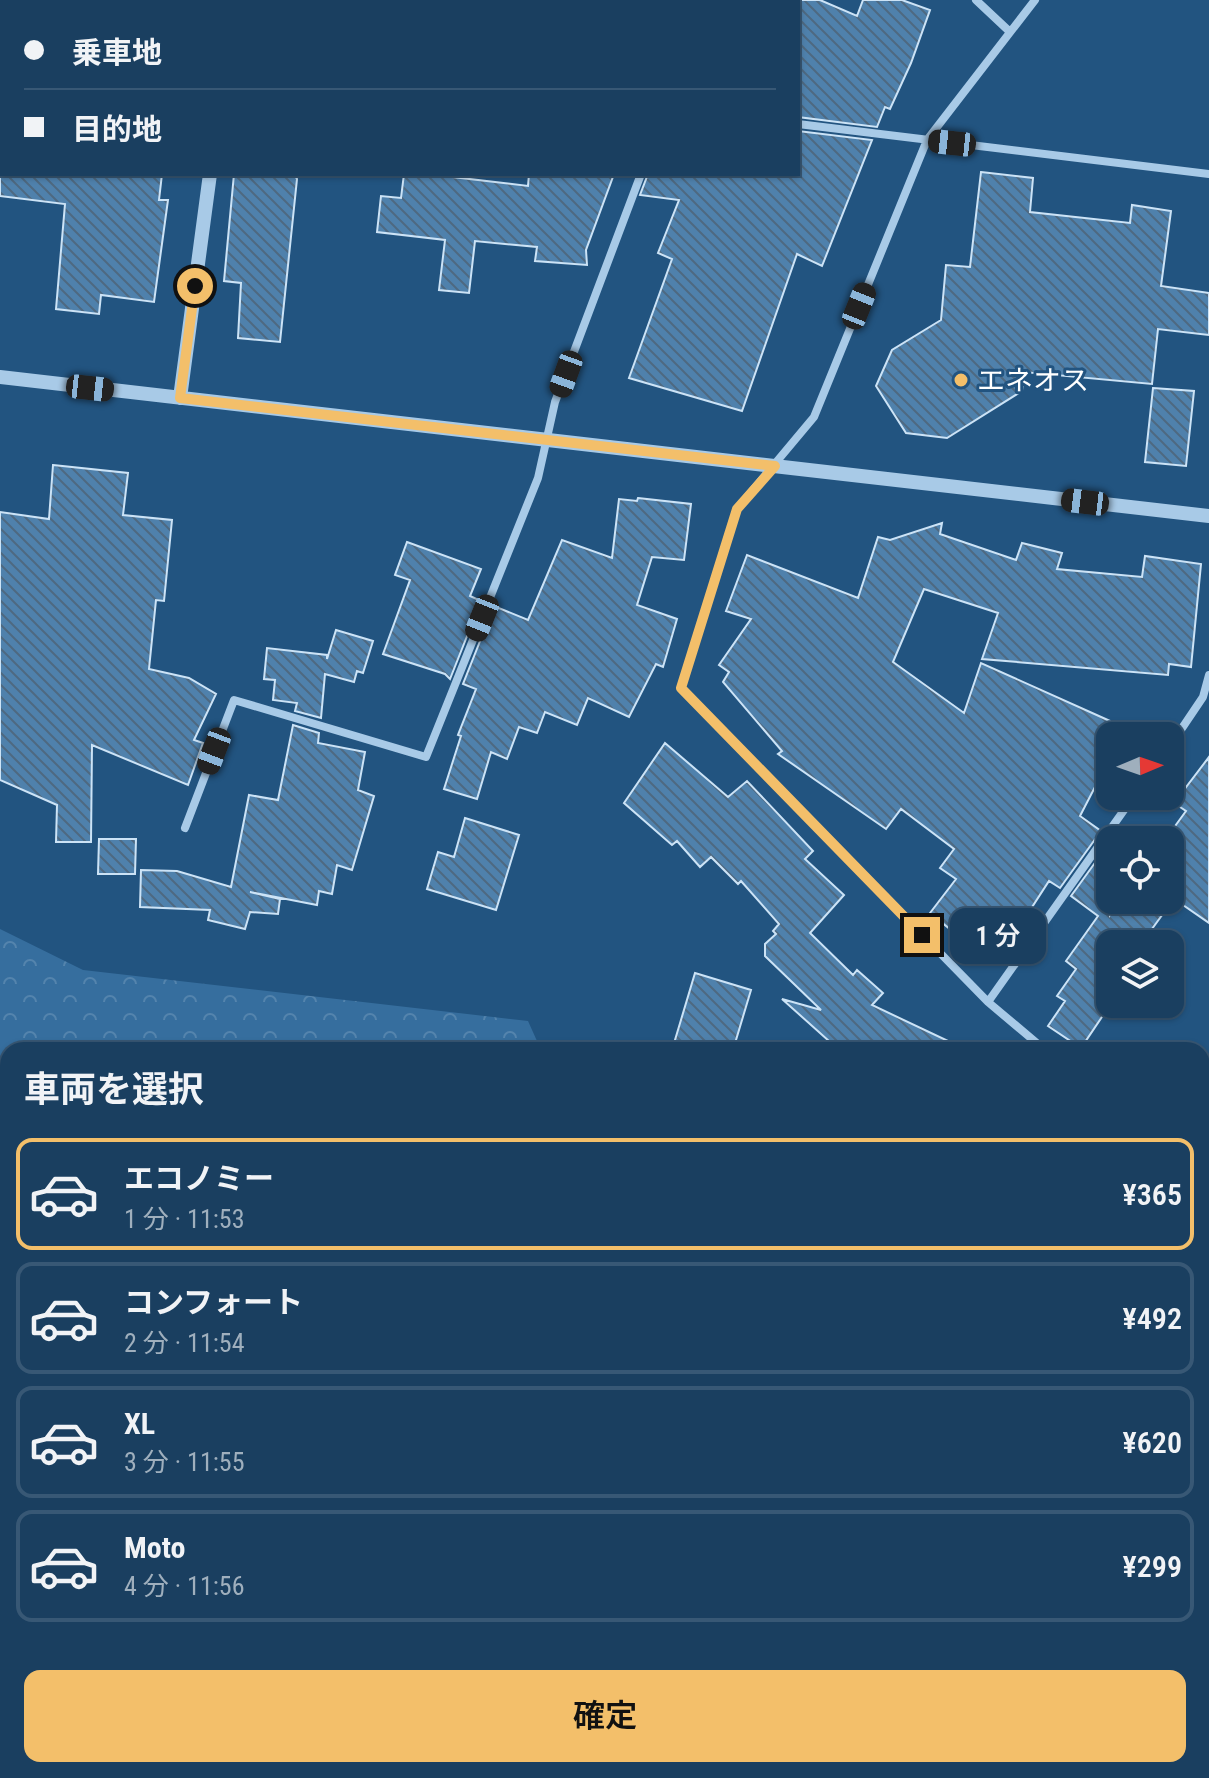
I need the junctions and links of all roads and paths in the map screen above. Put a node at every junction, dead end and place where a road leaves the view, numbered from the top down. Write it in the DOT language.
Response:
graph roads {
  1 [pos="976,0"];
  2 [pos="1035,0"];
  3 [pos="1009,31"];
  4 [pos="800,124"];
  5 [pos="927,140"];
  6 [pos="1209,174"];
  7 [pos="210,176"];
  8 [pos="640,176"];
  9 [pos="0,377"];
  10 [pos="180,398"];
  11 [pos="546,440"];
  12 [pos="775,466"];
  13 [pos="1209,516"];
  14 [pos="1209,675"];
  15 [pos="1206,699"];
  16 [pos="1184,728"];
  17 [pos="1124,810"];
  18 [pos="185,828"];
  19 [pos="988,1002"];
  20 [pos="1036,1042"];
  1 -- 3 [label="street"];
  2 -- 3 [label="street"];
  3 -- 5 [label="street"];
  4 -- 5 [label="street"];
  5 -- 6 [label="street"];
  5 -- 12 [label="street"];
  7 -- 10 [label="street"];
  8 -- 11 [label="street"];
  9 -- 10 [label="street"];
  10 -- 11 [label="street"];
  11 -- 12 [label="street"];
  11 -- 18 [label="street"];
  12 -- 13 [label="street"];
  12 -- 19 [label="street"];
  14 -- 15 [label="street"];
  15 -- 16 [label="street"];
  17 -- 19 [label="street"];
  19 -- 20 [label="street"];
}
